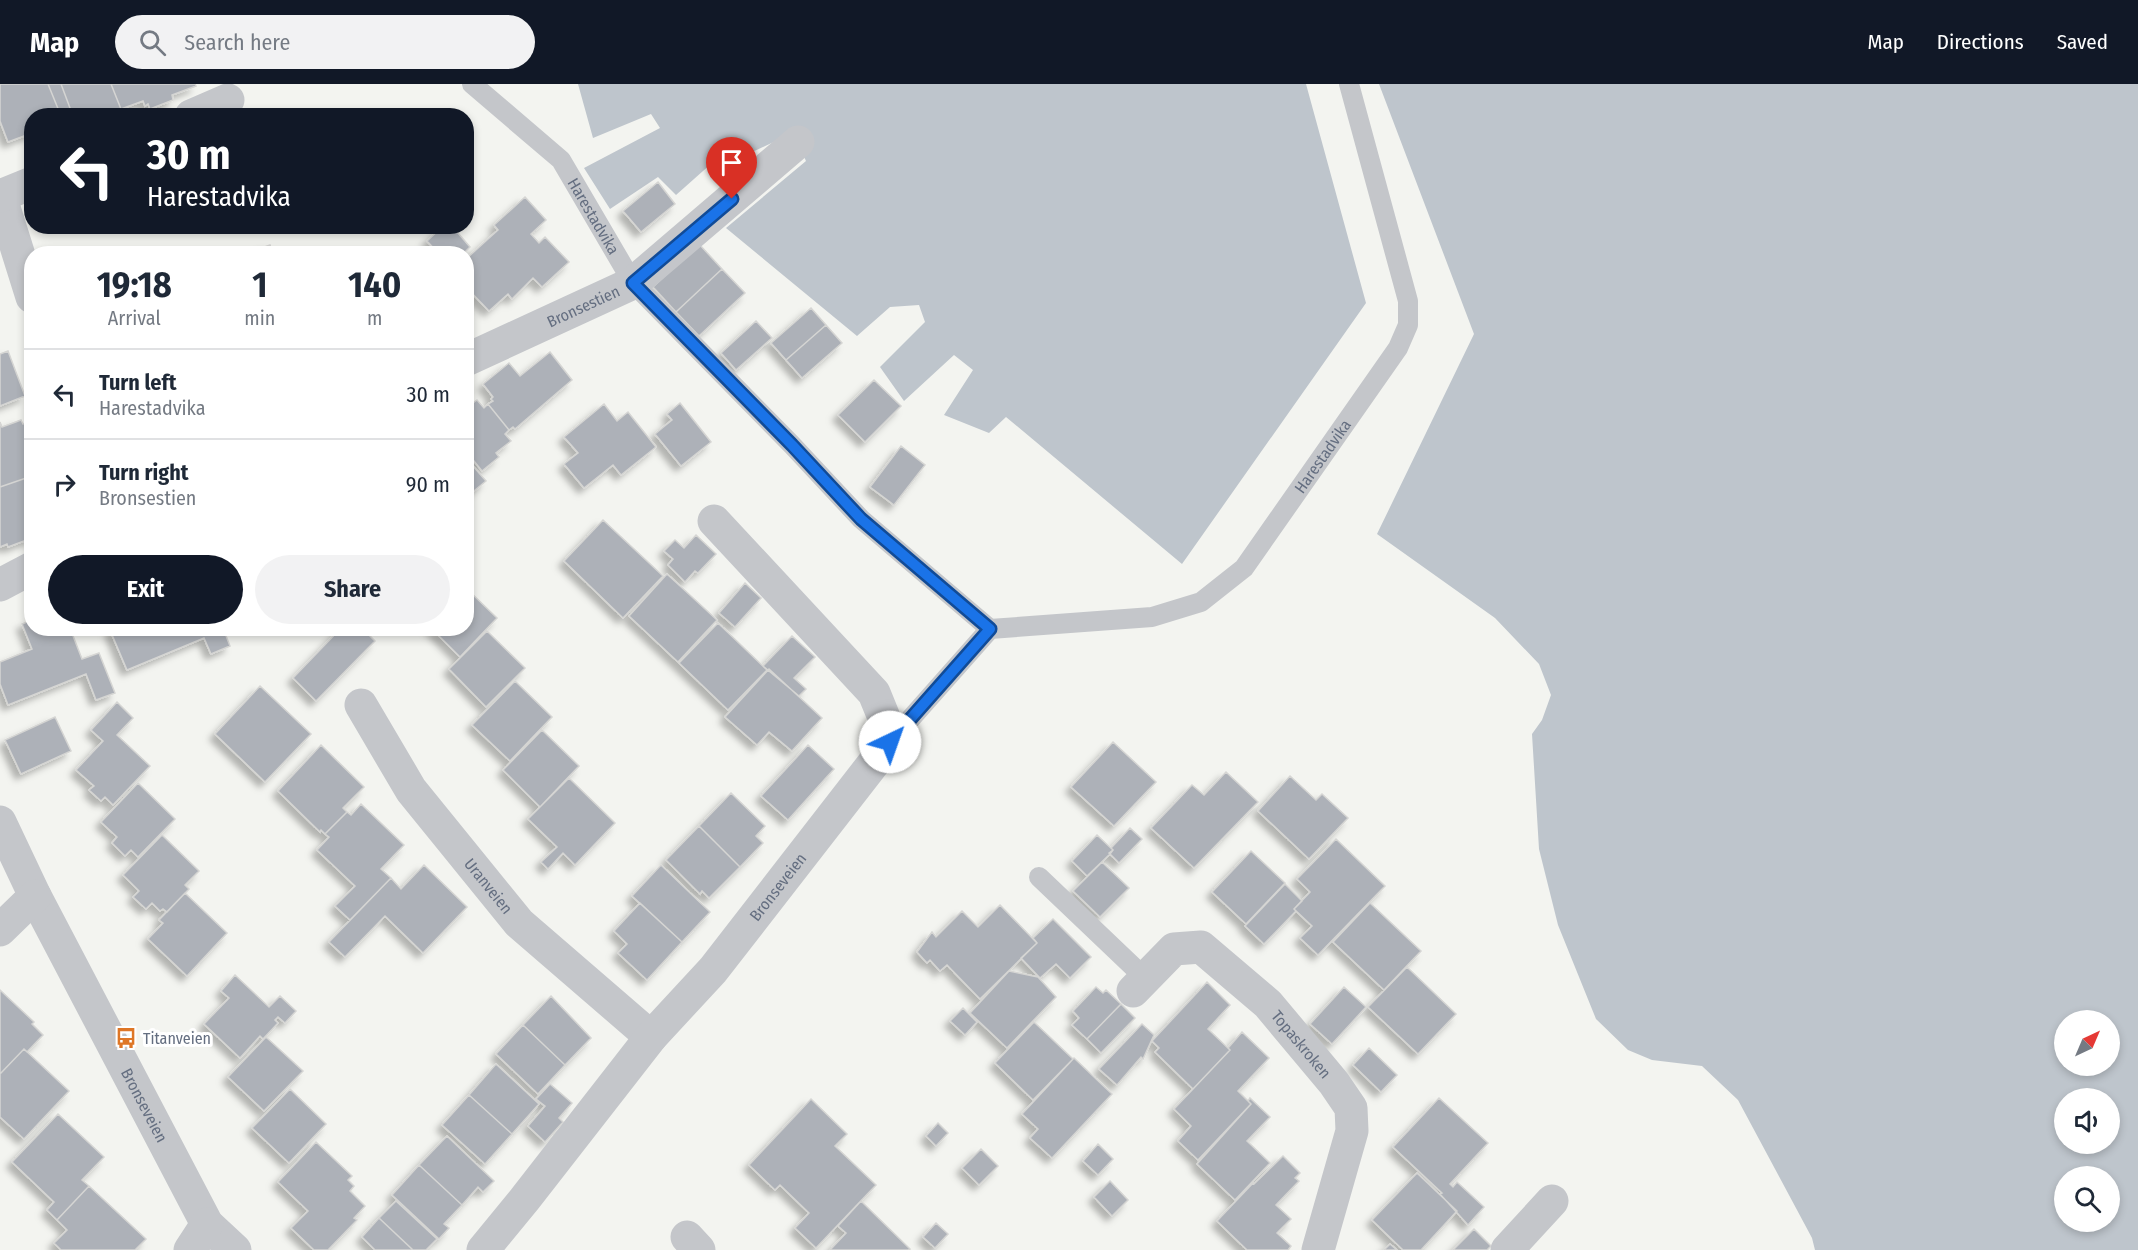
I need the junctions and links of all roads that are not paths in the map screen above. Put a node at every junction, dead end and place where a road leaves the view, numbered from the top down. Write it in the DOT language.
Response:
graph roads {
  1 [pos="472,84"];
  2 [pos="1349,84"];
  3 [pos="228,100"];
  4 [pos="209,108"];
  5 [pos="798,142"];
  6 [pos="24,186"];
  7 [pos="0,196"];
  8 [pos="24,272"];
  9 [pos="633,283"];
  10 [pos="474,356"];
  11 [pos="714,521"];
  12 [pos="24,572"];
  13 [pos="0,585"];
  14 [pos="990,629"];
  15 [pos="361,705"];
  16 [pos="890,742"];
  17 [pos="0,822"];
  18 [pos="1040,877"];
  19 [pos="35,896"];
  20 [pos="0,930"];
  21 [pos="1139,985"];
  22 [pos="651,1038"];
  23 [pos="1552,1201"];
  24 [pos="199,1237"];
  25 [pos="235,1250"];
  26 [pos="483,1250"];
  27 [pos="1318,1250"];
  28 [pos="1507,1250"];
  1 -- 9 [label="lane, Harestadvika"];
  2 -- 14 [label="lane, Harestadvika"];
  3 -- 4 [label="street"];
  5 -- 9 [label="street, Bronsestien"];
  6 -- 7 [label="street"];
  7 -- 8 [label="street"];
  9 -- 10 [label="street, Bronsestien"];
  9 -- 14 [label="lane, Harestadvika"];
  11 -- 16 [label="street"];
  12 -- 13 [label="street"];
  14 -- 16 [label="lane"];
  15 -- 22 [label="street, Uranveien"];
  16 -- 22 [label="street, Bronseveien"];
  17 -- 19 [label="street, Bronseveien"];
  18 -- 21 [label="lane"];
  19 -- 20 [label="street"];
  19 -- 24 [label="street, Bronseveien"];
  21 -- 27 [label="street, Topaskroken"];
  22 -- 26 [label="street, Bronseveien"];
  23 -- 28 [label="street"];
  24 -- 25 [label="street, Bronseveien"];
}
